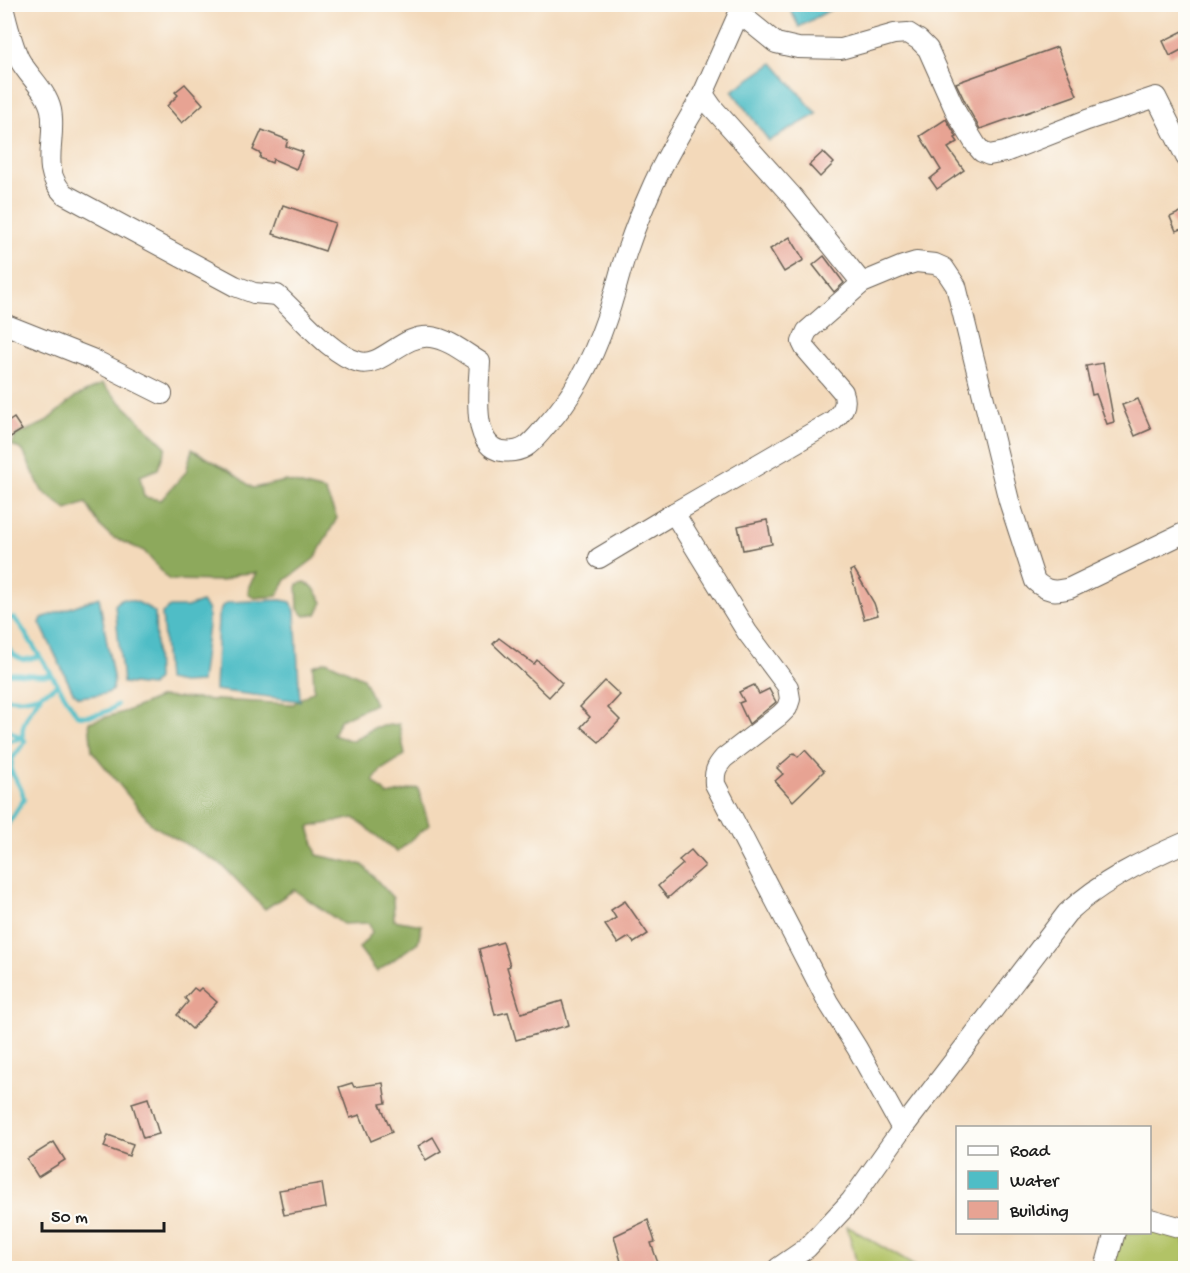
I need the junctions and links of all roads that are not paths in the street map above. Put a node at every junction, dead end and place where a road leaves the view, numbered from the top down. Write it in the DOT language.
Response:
graph roads {
  1 [pos="741,9"];
  2 [pos="4,10"];
  3 [pos="703,94"];
  4 [pos="1185,157"];
  5 [pos="862,283"];
  6 [pos="4,324"];
  7 [pos="162,394"];
  8 [pos="674,513"];
  9 [pos="1185,532"];
  10 [pos="599,558"];
  11 [pos="1185,842"];
  12 [pos="902,1129"];
  13 [pos="1151,1220"];
  14 [pos="1185,1229"];
  15 [pos="1115,1234"];
  16 [pos="778,1269"];
  17 [pos="1105,1269"];
  1 -- 3 [label="street"];
  1 -- 4 [label="street"];
  2 -- 3 [label="street"];
  3 -- 5 [label="street"];
  5 -- 8 [label="street"];
  5 -- 9 [label="street"];
  6 -- 7 [label="street"];
  8 -- 10 [label="street"];
  8 -- 12 [label="street"];
  11 -- 12 [label="street"];
  12 -- 16 [label="street"];
  13 -- 14 [label="street"];
  15 -- 17 [label="street"];
}
